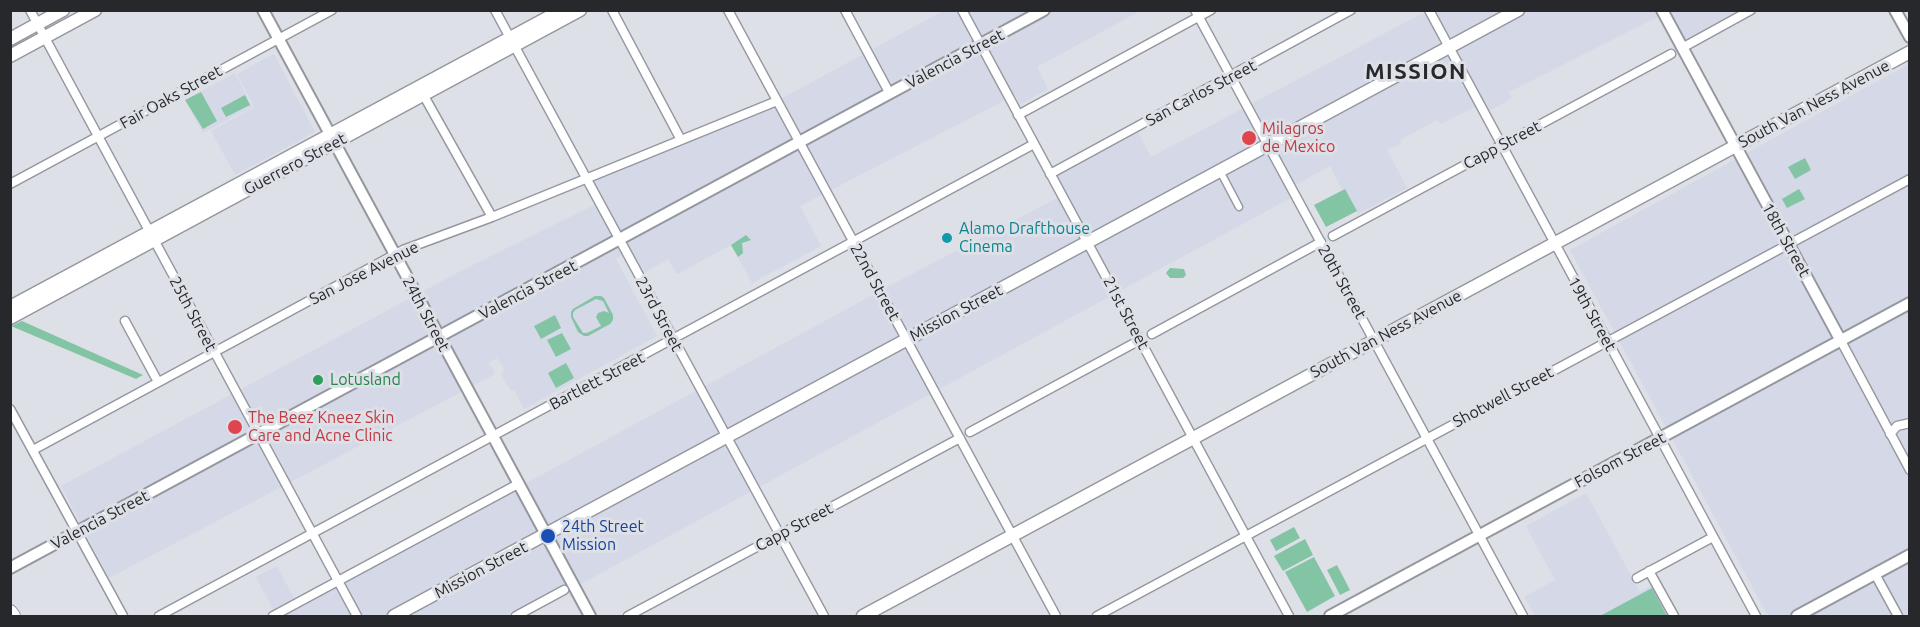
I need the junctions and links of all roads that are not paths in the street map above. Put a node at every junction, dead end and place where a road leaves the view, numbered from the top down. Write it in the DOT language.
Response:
graph roads {
  1 [pos="30,10"];
  2 [pos="63,10"];
  3 [pos="95,10"];
  4 [pos="263,10"];
  5 [pos="332,10"];
  6 [pos="495,10"];
  7 [pos="562,10"];
  8 [pos="580,10"];
  9 [pos="612,10"];
  10 [pos="728,10"];
  11 [pos="845,10"];
  12 [pos="962,10"];
  13 [pos="1044,10"];
  14 [pos="1210,10"];
  15 [pos="1351,10"];
  16 [pos="1429,10"];
  17 [pos="1518,10"];
  18 [pos="1662,10"];
  19 [pos="1751,10"];
  20 [pos="1895,10"];
  21 [pos="1197,14"];
  22 [pos="38,24"];
  23 [pos="1910,37"];
  24 [pos="44,38"];
  25 [pos="10,39"];
  26 [pos="279,39"];
  27 [pos="512,42"];
  28 [pos="981,45"];
  29 [pos="1449,48"];
  30 [pos="1682,48"];
  31 [pos="1910,52"];
  32 [pos="1671,54"];
  33 [pos="10,56"];
  34 [pos="1231,77"];
  35 [pos="890,94"];
  36 [pos="424,96"];
  37 [pos="777,101"];
  38 [pos="1018,115"];
  39 [pos="98,137"];
  40 [pos="332,139"];
  41 [pos="681,140"];
  42 [pos="800,143"];
  43 [pos="1034,144"];
  44 [pos="1268,145"];
  45 [pos="1502,146"];
  46 [pos="1735,146"];
  47 [pos="1220,171"];
  48 [pos="1050,174"];
  49 [pos="585,178"];
  50 [pos="1910,179"];
  51 [pos="10,184"];
  52 [pos="1239,207"];
  53 [pos="492,217"];
  54 [pos="152,236"];
  55 [pos="1333,236"];
  56 [pos="619,240"];
  57 [pos="853,241"];
  58 [pos="1088,242"];
  59 [pos="1321,243"];
  60 [pos="1555,243"];
  61 [pos="1788,245"];
  62 [pos="394,254"];
  63 [pos="1910,303"];
  64 [pos="10,307"];
  65 [pos="10,318"];
  66 [pos="125,321"];
  67 [pos="1152,334"];
  68 [pos="439,337"];
  69 [pos="673,339"];
  70 [pos="907,340"];
  71 [pos="1140,340"];
  72 [pos="1374,341"];
  73 [pos="1607,341"];
  74 [pos="1841,341"];
  75 [pos="214,352"];
  76 [pos="158,382"];
  77 [pos="10,409"];
  78 [pos="1910,423"];
  79 [pos="970,432"];
  80 [pos="1890,434"];
  81 [pos="259,435"];
  82 [pos="493,437"];
  83 [pos="727,437"];
  84 [pos="960,438"];
  85 [pos="1193,438"];
  86 [pos="1427,439"];
  87 [pos="1660,439"];
  88 [pos="33,450"];
  89 [pos="1910,470"];
  90 [pos="518,484"];
  91 [pos="77,532"];
  92 [pos="313,534"];
  93 [pos="546,535"];
  94 [pos="779,535"];
  95 [pos="1013,536"];
  96 [pos="1246,536"];
  97 [pos="1479,536"];
  98 [pos="1713,537"];
  99 [pos="1910,555"];
  100 [pos="10,568"];
  101 [pos="1649,571"];
  102 [pos="1875,574"];
  103 [pos="1637,578"];
  104 [pos="338,582"];
  105 [pos="564,591"];
  106 [pos="10,612"];
  107 [pos="12,616"];
  108 [pos="123,616"];
  109 [pos="159,616"];
  110 [pos="273,616"];
  111 [pos="357,616"];
  112 [pos="394,616"];
  113 [pos="516,616"];
  114 [pos="590,616"];
  115 [pos="628,616"];
  116 [pos="824,616"];
  117 [pos="863,616"];
  118 [pos="1056,616"];
  119 [pos="1097,616"];
  120 [pos="1289,616"];
  121 [pos="1330,616"];
  122 [pos="1523,616"];
  123 [pos="1674,616"];
  124 [pos="1756,616"];
  125 [pos="1797,616"];
  126 [pos="1898,616"];
  1 -- 22 [label="street, 25th Street"];
  2 -- 22 [label="main road"];
  3 -- 24 [label="main road"];
  4 -- 26 [label="street, 24th Street"];
  5 -- 26 [label="street, Fair Oaks Street"];
  6 -- 27 [label="street, 23rd Street"];
  7 -- 27 [label="main road, Guerrero Street"];
  8 -- 27 [label="main road, Guerrero Street"];
  9 -- 41 [label="street"];
  10 -- 37 [label="street, 22nd Street"];
  11 -- 35 [label="street"];
  12 -- 28 [label="street, 21st Street"];
  13 -- 28 [label="street, Valencia Street"];
  14 -- 21 [label="street"];
  15 -- 34 [label="street, San Carlos Street"];
  16 -- 29 [label="street, 19th Street"];
  17 -- 29 [label="main road, Mission Street"];
  18 -- 30 [label="street, 18th Street"];
  19 -- 30 [label="street"];
  20 -- 23 [label="street"];
  21 -- 34 [label="street, 20th Street"];
  21 -- 38 [label="street"];
  22 -- 24 [label="street, 25th Street"];
  22 -- 25 [label="main road"];
  24 -- 33 [label="main road"];
  24 -- 39 [label="street, 25th Street"];
  26 -- 39 [label="street, Fair Oaks Street"];
  26 -- 40 [label="street, 24th Street"];
  27 -- 36 [label="main road, Guerrero Street"];
  27 -- 40 [label="main road, Guerrero Street"];
  27 -- 49 [label="street, 23rd Street"];
  28 -- 35 [label="street, Valencia Street"];
  28 -- 38 [label="street, 21st Street"];
  29 -- 44 [label="main road, Mission Street"];
  29 -- 45 [label="street, 19th Street"];
  30 -- 46 [label="street, 18th Street"];
  31 -- 46 [label="main road, South Van Ness Avenue"];
  32 -- 45 [label="street, Capp Street"];
  34 -- 44 [label="street, 20th Street"];
  34 -- 48 [label="street, San Carlos Street"];
  35 -- 42 [label="street, Valencia Street"];
  36 -- 40 [label="main road, Guerrero Street"];
  36 -- 53 [label="street"];
  37 -- 41 [label="street, San Jose Avenue"];
  37 -- 42 [label="street, 22nd Street"];
  38 -- 43 [label="street, 21st Street"];
  39 -- 51 [label="street, Fair Oaks Street"];
  39 -- 54 [label="street, 25th Street"];
  40 -- 54 [label="main road, Guerrero Street"];
  40 -- 62 [label="street, 24th Street"];
  41 -- 49 [label="street, San Jose Avenue"];
  42 -- 56 [label="street, Valencia Street"];
  42 -- 57 [label="street, 22nd Street"];
  43 -- 48 [label="street, 21st Street"];
  43 -- 57 [label="street, Bartlett Street"];
  44 -- 47 [label="main road, Mission Street"];
  44 -- 59 [label="street, 20th Street"];
  45 -- 55 [label="street, Capp Street"];
  45 -- 60 [label="street, 19th Street"];
  46 -- 60 [label="main road, South Van Ness Avenue"];
  46 -- 61 [label="street, 18th Street"];
  47 -- 52 [label="street"];
  47 -- 58 [label="main road, Mission Street"];
  48 -- 58 [label="street, 21st Street"];
  49 -- 53 [label="street, San Jose Avenue"];
  49 -- 56 [label="street, 23rd Street"];
  50 -- 61 [label="street, Shotwell Street"];
  53 -- 62 [label="street, San Jose Avenue"];
  54 -- 64 [label="main road, Guerrero Street"];
  54 -- 65 [label="main road, Guerrero Street"];
  54 -- 75 [label="street, 25th Street"];
  56 -- 68 [label="street, Valencia Street"];
  56 -- 69 [label="street, 23rd Street"];
  57 -- 69 [label="street, Bartlett Street"];
  57 -- 70 [label="street, 22nd Street"];
  58 -- 70 [label="main road, Mission Street"];
  58 -- 71 [label="street, 21st Street"];
  59 -- 67 [label="street"];
  59 -- 72 [label="street, 20th Street"];
  60 -- 72 [label="main road, South Van Ness Avenue"];
  60 -- 73 [label="street, 19th Street"];
  61 -- 73 [label="street, Shotwell Street"];
  61 -- 74 [label="street, 18th Street"];
  62 -- 68 [label="street, 24th Street"];
  62 -- 75 [label="street, San Jose Avenue"];
  63 -- 74 [label="street, Folsom Street"];
  66 -- 76 [label="street"];
  68 -- 81 [label="street, Valencia Street"];
  68 -- 82 [label="street, 24th Street"];
  69 -- 82 [label="street, Bartlett Street"];
  69 -- 83 [label="street, 23rd Street"];
  70 -- 83 [label="main road, Mission Street"];
  70 -- 84 [label="street, 22nd Street"];
  71 -- 79 [label="street"];
  71 -- 85 [label="street, 21st Street"];
  72 -- 85 [label="main road, South Van Ness Avenue"];
  72 -- 86 [label="street, 20th Street"];
  73 -- 86 [label="street, Shotwell Street"];
  73 -- 87 [label="street, 19th Street"];
  74 -- 80 [label="street, 18th Street"];
  74 -- 87 [label="street, Folsom Street"];
  75 -- 76 [label="street, San Jose Avenue"];
  75 -- 81 [label="street, 25th Street"];
  76 -- 88 [label="street, San Jose Avenue"];
  77 -- 88 [label="street"];
  78 -- 80 [label="street"];
  80 -- 89 [label="street, 18th Street"];
  81 -- 91 [label="street, Valencia Street"];
  81 -- 92 [label="street, 25th Street"];
  82 -- 90 [label="street, 24th Street"];
  82 -- 92 [label="street, Bartlett Street"];
  83 -- 93 [label="main road, Mission Street"];
  83 -- 94 [label="street, 23rd Street"];
  84 -- 94 [label="street, Capp Street"];
  84 -- 95 [label="street, 22nd Street"];
  85 -- 95 [label="main road, South Van Ness Avenue"];
  85 -- 96 [label="street, 21st Street"];
  86 -- 96 [label="street, Shotwell Street"];
  86 -- 97 [label="street, 20th Street"];
  87 -- 97 [label="street, Folsom Street"];
  87 -- 98 [label="street, 19th Street"];
  88 -- 91 [label="street"];
  90 -- 93 [label="street, 24th Street"];
  90 -- 104 [label="street"];
  91 -- 100 [label="street, Valencia Street"];
  91 -- 108 [label="street"];
  92 -- 104 [label="street, 25th Street"];
  92 -- 109 [label="street, Bartlett Street"];
  93 -- 112 [label="main road, Mission Street"];
  93 -- 114 [label="street, 24th Street"];
  94 -- 115 [label="street, Capp Street"];
  94 -- 116 [label="street, 23rd Street"];
  95 -- 117 [label="main road, South Van Ness Avenue"];
  95 -- 118 [label="street, 22nd Street"];
  96 -- 119 [label="street, Shotwell Street"];
  96 -- 120 [label="street, 21st Street"];
  97 -- 121 [label="street, Folsom Street"];
  97 -- 122 [label="street, 20th Street"];
  98 -- 101 [label="street"];
  98 -- 124 [label="street, 19th Street"];
  99 -- 102 [label="street"];
  101 -- 103 [label="street"];
  101 -- 123 [label="street"];
  102 -- 125 [label="street"];
  102 -- 126 [label="street"];
  104 -- 110 [label="street"];
  104 -- 111 [label="street, 25th Street"];
  105 -- 113 [label="street"];
  106 -- 107 [label="main road"];
}
